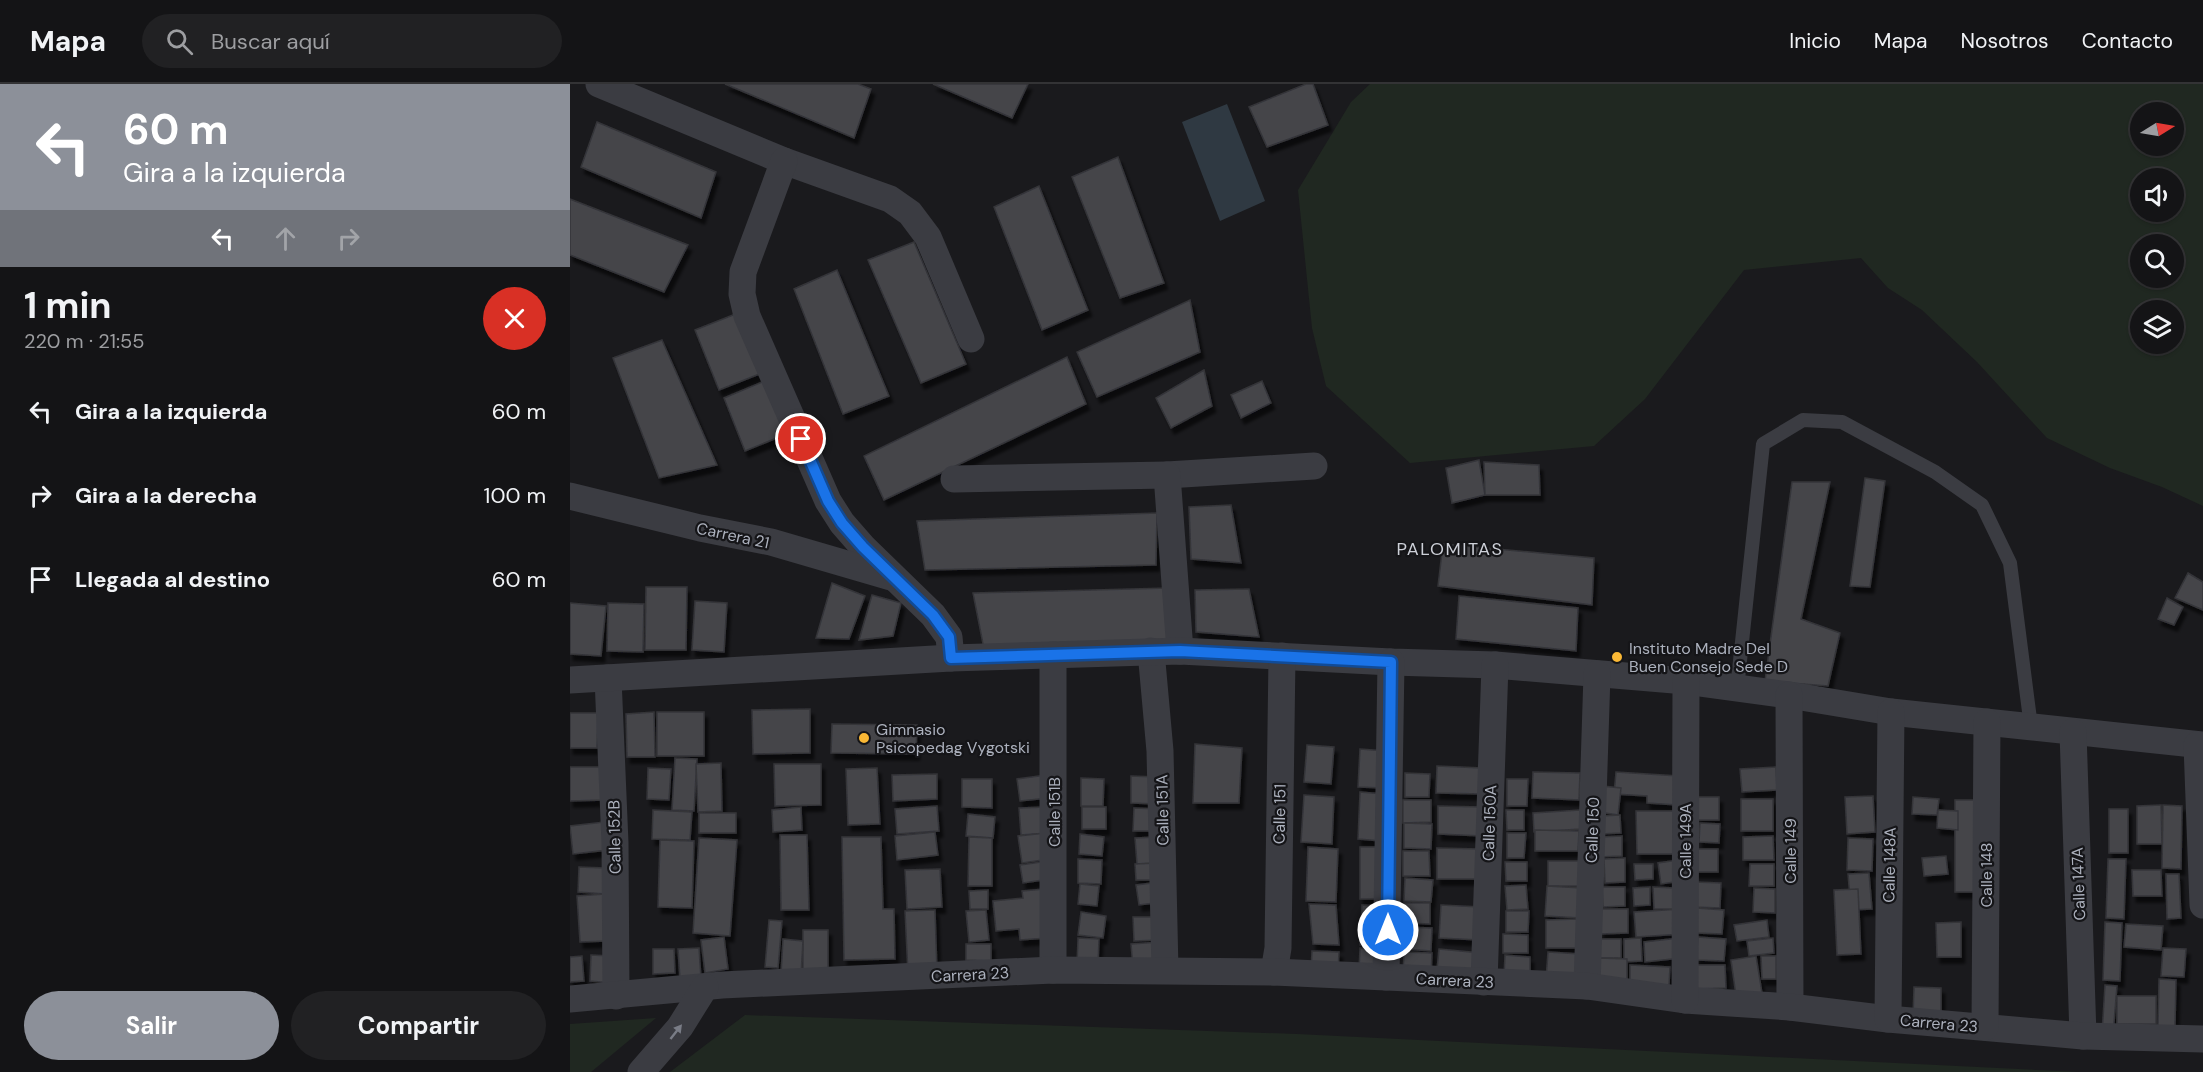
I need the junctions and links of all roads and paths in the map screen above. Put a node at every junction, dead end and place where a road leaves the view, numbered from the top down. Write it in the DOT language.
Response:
graph roads {
  1 [pos="599,84"];
  2 [pos="784,161"];
  3 [pos="971,339"];
  4 [pos="1314,466"];
  5 [pos="1167,475"];
  6 [pos="954,479"];
  7 [pos="570,496"];
  8 [pos="895,578"];
  9 [pos="1151,651"];
  10 [pos="1180,651"];
  11 [pos="1053,655"];
  12 [pos="1282,656"];
  13 [pos="951,658"];
  14 [pos="1391,662"];
  15 [pos="1495,665"];
  16 [pos="1596,674"];
  17 [pos="608,678"];
  18 [pos="570,680"];
  19 [pos="1686,681"];
  20 [pos="1737,689"];
  21 [pos="1789,695"];
  22 [pos="1891,712"];
  23 [pos="1986,722"];
  24 [pos="2031,727"];
  25 [pos="2073,732"];
  26 [pos="2200,745"];
  27 [pos="2203,905"];
  28 [pos="1053,970"];
  29 [pos="1165,970"];
  30 [pos="1274,972"];
  31 [pos="1386,977"];
  32 [pos="1484,982"];
  33 [pos="1587,986"];
  34 [pos="705,987"];
  35 [pos="616,996"];
  36 [pos="570,999"];
  37 [pos="1685,1000"];
  38 [pos="1790,1007"];
  39 [pos="1888,1019"];
  40 [pos="1984,1028"];
  41 [pos="2084,1036"];
  42 [pos="2203,1039"];
  43 [pos="641,1072"];
  1 -- 2 [label="street"];
  2 -- 3 [label="street"];
  2 -- 8 [label="street"];
  4 -- 5 [label="street"];
  5 -- 6 [label="street"];
  5 -- 10 [label="street"];
  7 -- 8 [label="street, Carrera 21"];
  8 -- 13 [label="street"];
  9 -- 10 [label="street"];
  9 -- 11 [label="street"];
  9 -- 29 [label="street, Calle 151A"];
  10 -- 12 [label="street"];
  11 -- 13 [label="street"];
  11 -- 28 [label="street, Calle 151B"];
  12 -- 14 [label="street"];
  12 -- 30 [label="street, Calle 151"];
  13 -- 17 [label="street"];
  14 -- 15 [label="street"];
  14 -- 31 [label="street"];
  15 -- 16 [label="street"];
  15 -- 32 [label="street, Calle 150A"];
  16 -- 19 [label="street"];
  16 -- 33 [label="street, Calle 150"];
  17 -- 18 [label="street"];
  17 -- 35 [label="street, Calle 152B"];
  19 -- 20 [label="street"];
  19 -- 37 [label="street, Calle 149A"];
  20 -- 21 [label="street"];
  20 -- 24 [label="lane"];
  21 -- 22 [label="street"];
  21 -- 38 [label="street, Calle 149"];
  22 -- 23 [label="street"];
  22 -- 39 [label="street, Calle 148A"];
  23 -- 24 [label="street"];
  23 -- 40 [label="street, Calle 148"];
  24 -- 25 [label="street"];
  25 -- 26 [label="street"];
  25 -- 41 [label="street, Calle 147A"];
  26 -- 27 [label="street"];
  28 -- 29 [label="street, Carrera 23"];
  28 -- 34 [label="street, Carrera 23"];
  29 -- 30 [label="street, Carrera 23"];
  30 -- 31 [label="street, Carrera 23"];
  31 -- 32 [label="street, Carrera 23"];
  32 -- 33 [label="street, Carrera 23"];
  33 -- 37 [label="street, Carrera 23"];
  34 -- 35 [label="street, Carrera 23"];
  43 -- 34 [label="street, one-way"];
  35 -- 36 [label="street, Carrera 23"];
  37 -- 38 [label="street, Carrera 23"];
  38 -- 39 [label="street, Carrera 23"];
  39 -- 40 [label="street, Carrera 23"];
  40 -- 41 [label="street, Carrera 23"];
  41 -- 42 [label="street, Carrera 23"];
}
